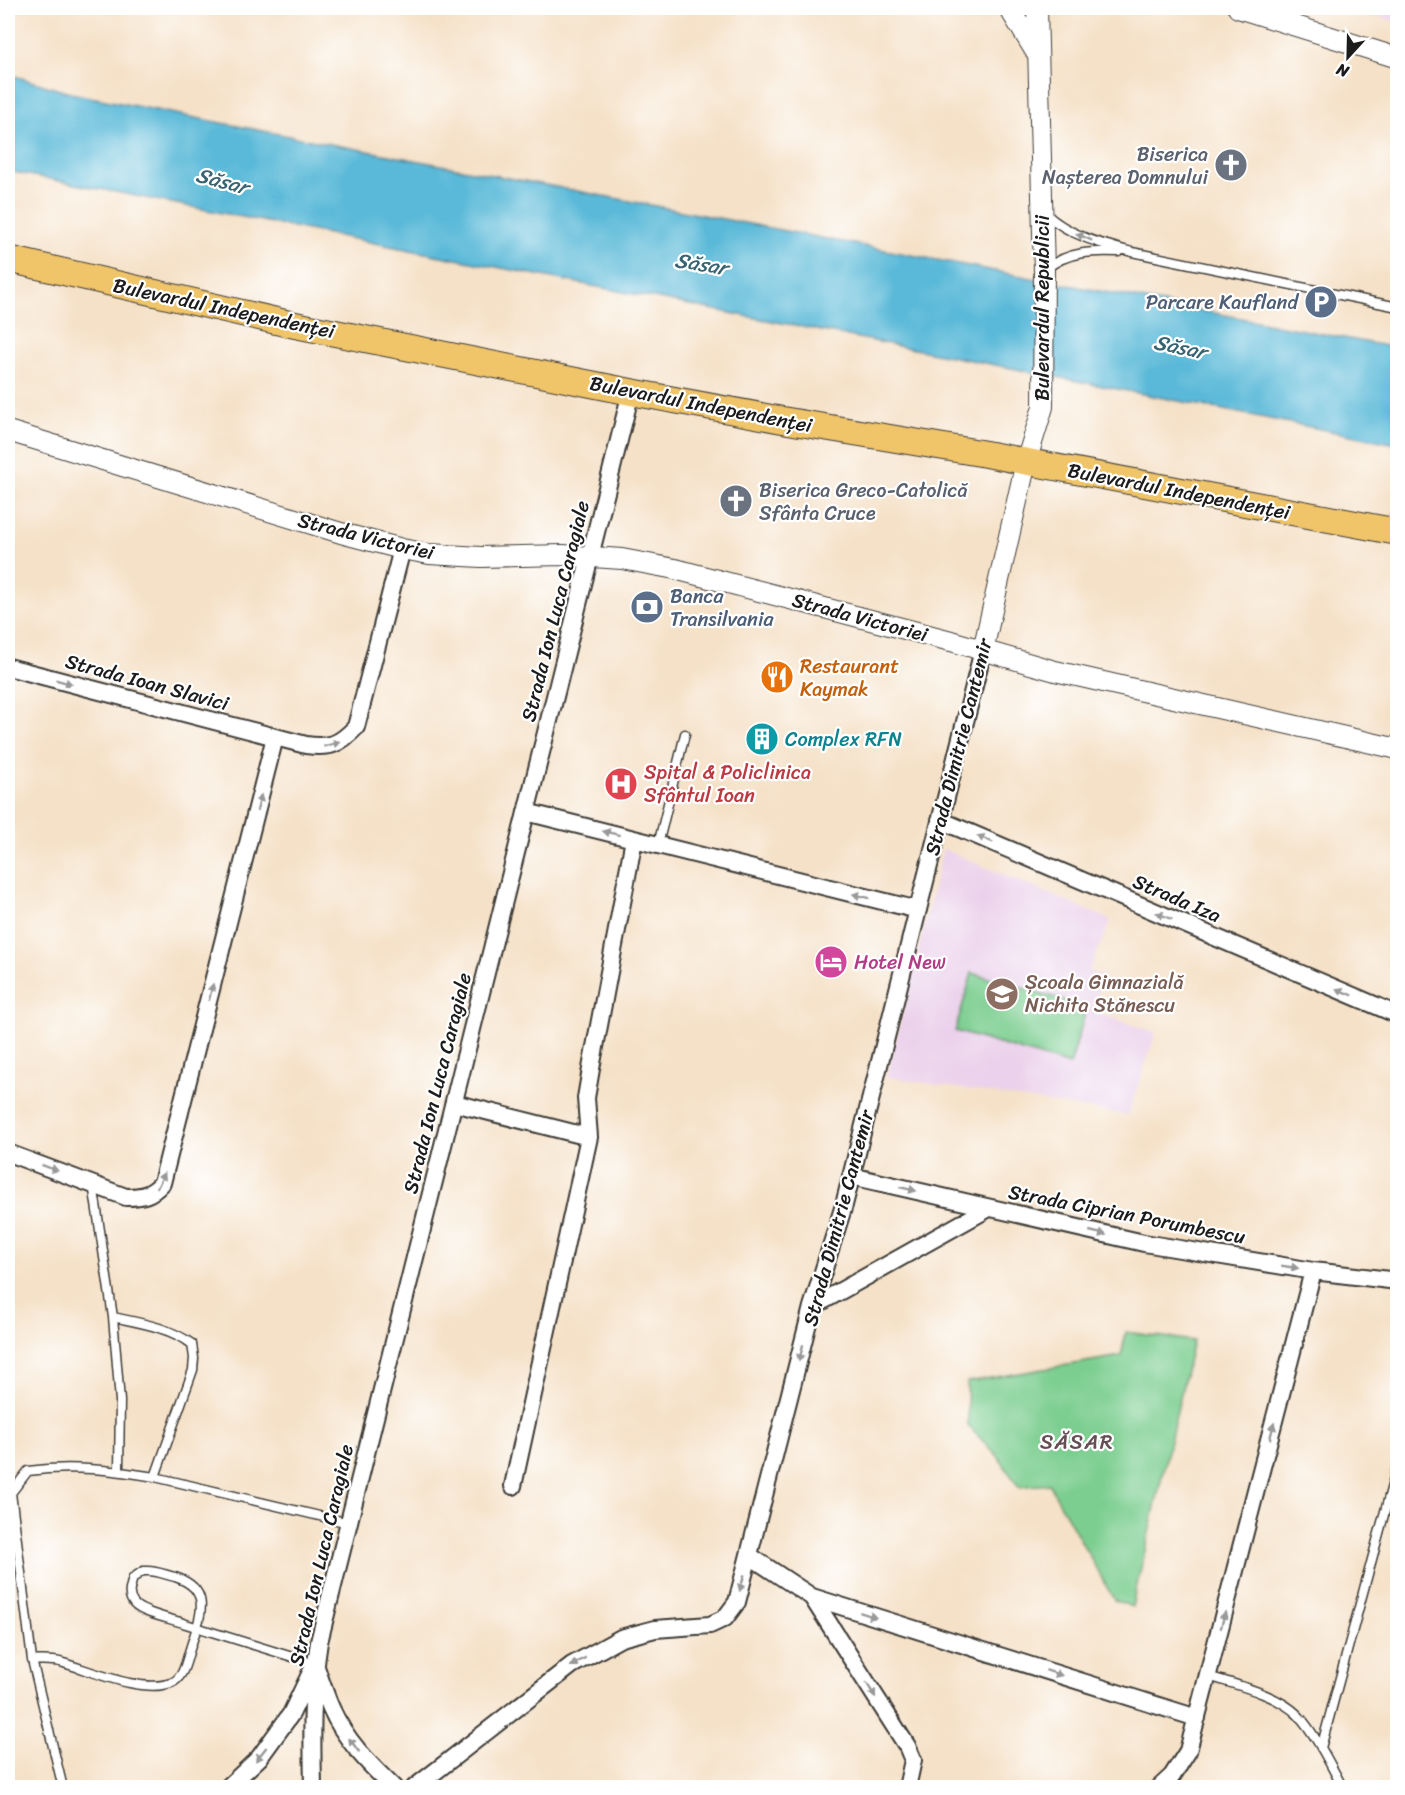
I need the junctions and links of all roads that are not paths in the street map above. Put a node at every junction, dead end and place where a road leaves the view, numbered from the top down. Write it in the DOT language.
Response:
graph roads {
  1 [pos="1009,8"];
  2 [pos="1037,8"];
  3 [pos="1238,8"];
  4 [pos="1270,12"];
  5 [pos="1038,56"];
  6 [pos="1398,58"];
  7 [pos="1041,210"];
  8 [pos="1132,252"];
  9 [pos="8,259"];
  10 [pos="1044,271"];
  11 [pos="1398,307"];
  12 [pos="631,392"];
  13 [pos="8,431"];
  14 [pos="1026,462"];
  15 [pos="1398,532"];
  16 [pos="402,549"];
  17 [pos="590,557"];
  18 [pos="983,650"];
  19 [pos="8,667"];
  20 [pos="685,734"];
  21 [pos="275,737"];
  22 [pos="1398,749"];
  23 [pos="526,812"];
  24 [pos="940,820"];
  25 [pos="634,839"];
  26 [pos="658,845"];
  27 [pos="918,910"];
  28 [pos="1398,1015"];
  29 [pos="454,1103"];
  30 [pos="590,1137"];
  31 [pos="8,1153"];
  32 [pos="851,1176"];
  33 [pos="93,1184"];
  34 [pos="989,1208"];
  35 [pos="1313,1270"];
  36 [pos="1398,1281"];
  37 [pos="812,1307"];
  38 [pos="112,1317"];
  39 [pos="1398,1462"];
  40 [pos="119,1471"];
  41 [pos="155,1477"];
  42 [pos="513,1486"];
  43 [pos="349,1523"];
  44 [pos="750,1556"];
  45 [pos="812,1597"];
  46 [pos="197,1627"];
  47 [pos="32,1660"];
  48 [pos="315,1664"];
  49 [pos="1208,1676"];
  50 [pos="1197,1719"];
  51 [pos="1321,1748"];
  52 [pos="63,1788"];
  53 [pos="227,1788"];
  54 [pos="314,1788"];
  55 [pos="394,1788"];
  56 [pos="414,1788"];
  57 [pos="908,1788"];
  58 [pos="1159,1788"];
  59 [pos="1343,1788"];
  1 -- 5 [label="street"];
  2 -- 5 [label="street, Bulevardul Republicii"];
  3 -- 4 [label="street"];
  4 -- 6 [label="street"];
  5 -- 7 [label="street, Bulevardul Republicii"];
  8 -- 7 [label="lane, one-way"];
  7 -- 10 [label="street, Bulevardul Republicii"];
  8 -- 10 [label="lane"];
  8 -- 11 [label="lane"];
  9 -- 12 [label="main road, Bulevardul Independenței"];
  10 -- 14 [label="street, Bulevardul Republicii"];
  12 -- 14 [label="main road, Bulevardul Independenței"];
  12 -- 17 [label="street, Strada Ion Luca Caragiale"];
  13 -- 16 [label="street, Strada Victoriei"];
  14 -- 15 [label="main road, Bulevardul Independenței"];
  14 -- 18 [label="street, Strada Dimitrie Cantemir"];
  16 -- 17 [label="street, Strada Victoriei"];
  21 -- 16 [label="street, Strada Ioan Slavici, one-way"];
  17 -- 18 [label="street, Strada Victoriei"];
  17 -- 23 [label="street, Strada Ion Luca Caragiale"];
  18 -- 22 [label="street, Strada Victoriei"];
  18 -- 24 [label="street, Strada Dimitrie Cantemir"];
  19 -- 21 [label="street, Strada Ioan Slavici, one-way"];
  20 -- 26 [label="lane"];
  33 -- 21 [label="street, one-way"];
  25 -- 23 [label="street, one-way"];
  23 -- 29 [label="street, Strada Ion Luca Caragiale"];
  24 -- 27 [label="street, Strada Dimitrie Cantemir"];
  28 -- 24 [label="street, Strada Iza, one-way"];
  25 -- 26 [label="street"];
  25 -- 30 [label="street"];
  27 -- 26 [label="street, one-way"];
  27 -- 32 [label="street, Strada Dimitrie Cantemir"];
  29 -- 30 [label="street"];
  29 -- 43 [label="street, Strada Ion Luca Caragiale"];
  30 -- 42 [label="street"];
  31 -- 33 [label="street, one-way"];
  32 -- 34 [label="street, Strada Ciprian Porumbescu, one-way"];
  32 -- 37 [label="street, Strada Dimitrie Cantemir"];
  33 -- 38 [label="lane"];
  34 -- 35 [label="street, Strada Ciprian Porumbescu, one-way"];
  34 -- 37 [label="street"];
  35 -- 36 [label="street, Strada Ciprian Porumbescu"];
  49 -- 35 [label="street, one-way"];
  37 -- 44 [label="street, Strada Dimitrie Cantemir, one-way"];
  38 -- 40 [label="lane"];
  38 -- 41 [label="lane"];
  39 -- 51 [label="lane"];
  40 -- 41 [label="lane"];
  40 -- 47 [label="lane"];
  41 -- 43 [label="lane"];
  43 -- 48 [label="street, Strada Ion Luca Caragiale"];
  44 -- 45 [label="street"];
  44 -- 56 [label="street, Strada Dimitrie Cantemir, one-way"];
  45 -- 50 [label="street, one-way"];
  45 -- 57 [label="street, one-way"];
  46 -- 46 [label="lane"];
  46 -- 47 [label="lane"];
  46 -- 48 [label="lane"];
  47 -- 52 [label="lane"];
  48 -- 53 [label="street, one-way"];
  48 -- 54 [label="street, Strada Ion Luca Caragiale"];
  55 -- 48 [label="street, one-way"];
  49 -- 50 [label="street"];
  49 -- 51 [label="lane"];
  50 -- 58 [label="street"];
  51 -- 59 [label="lane"];
}
